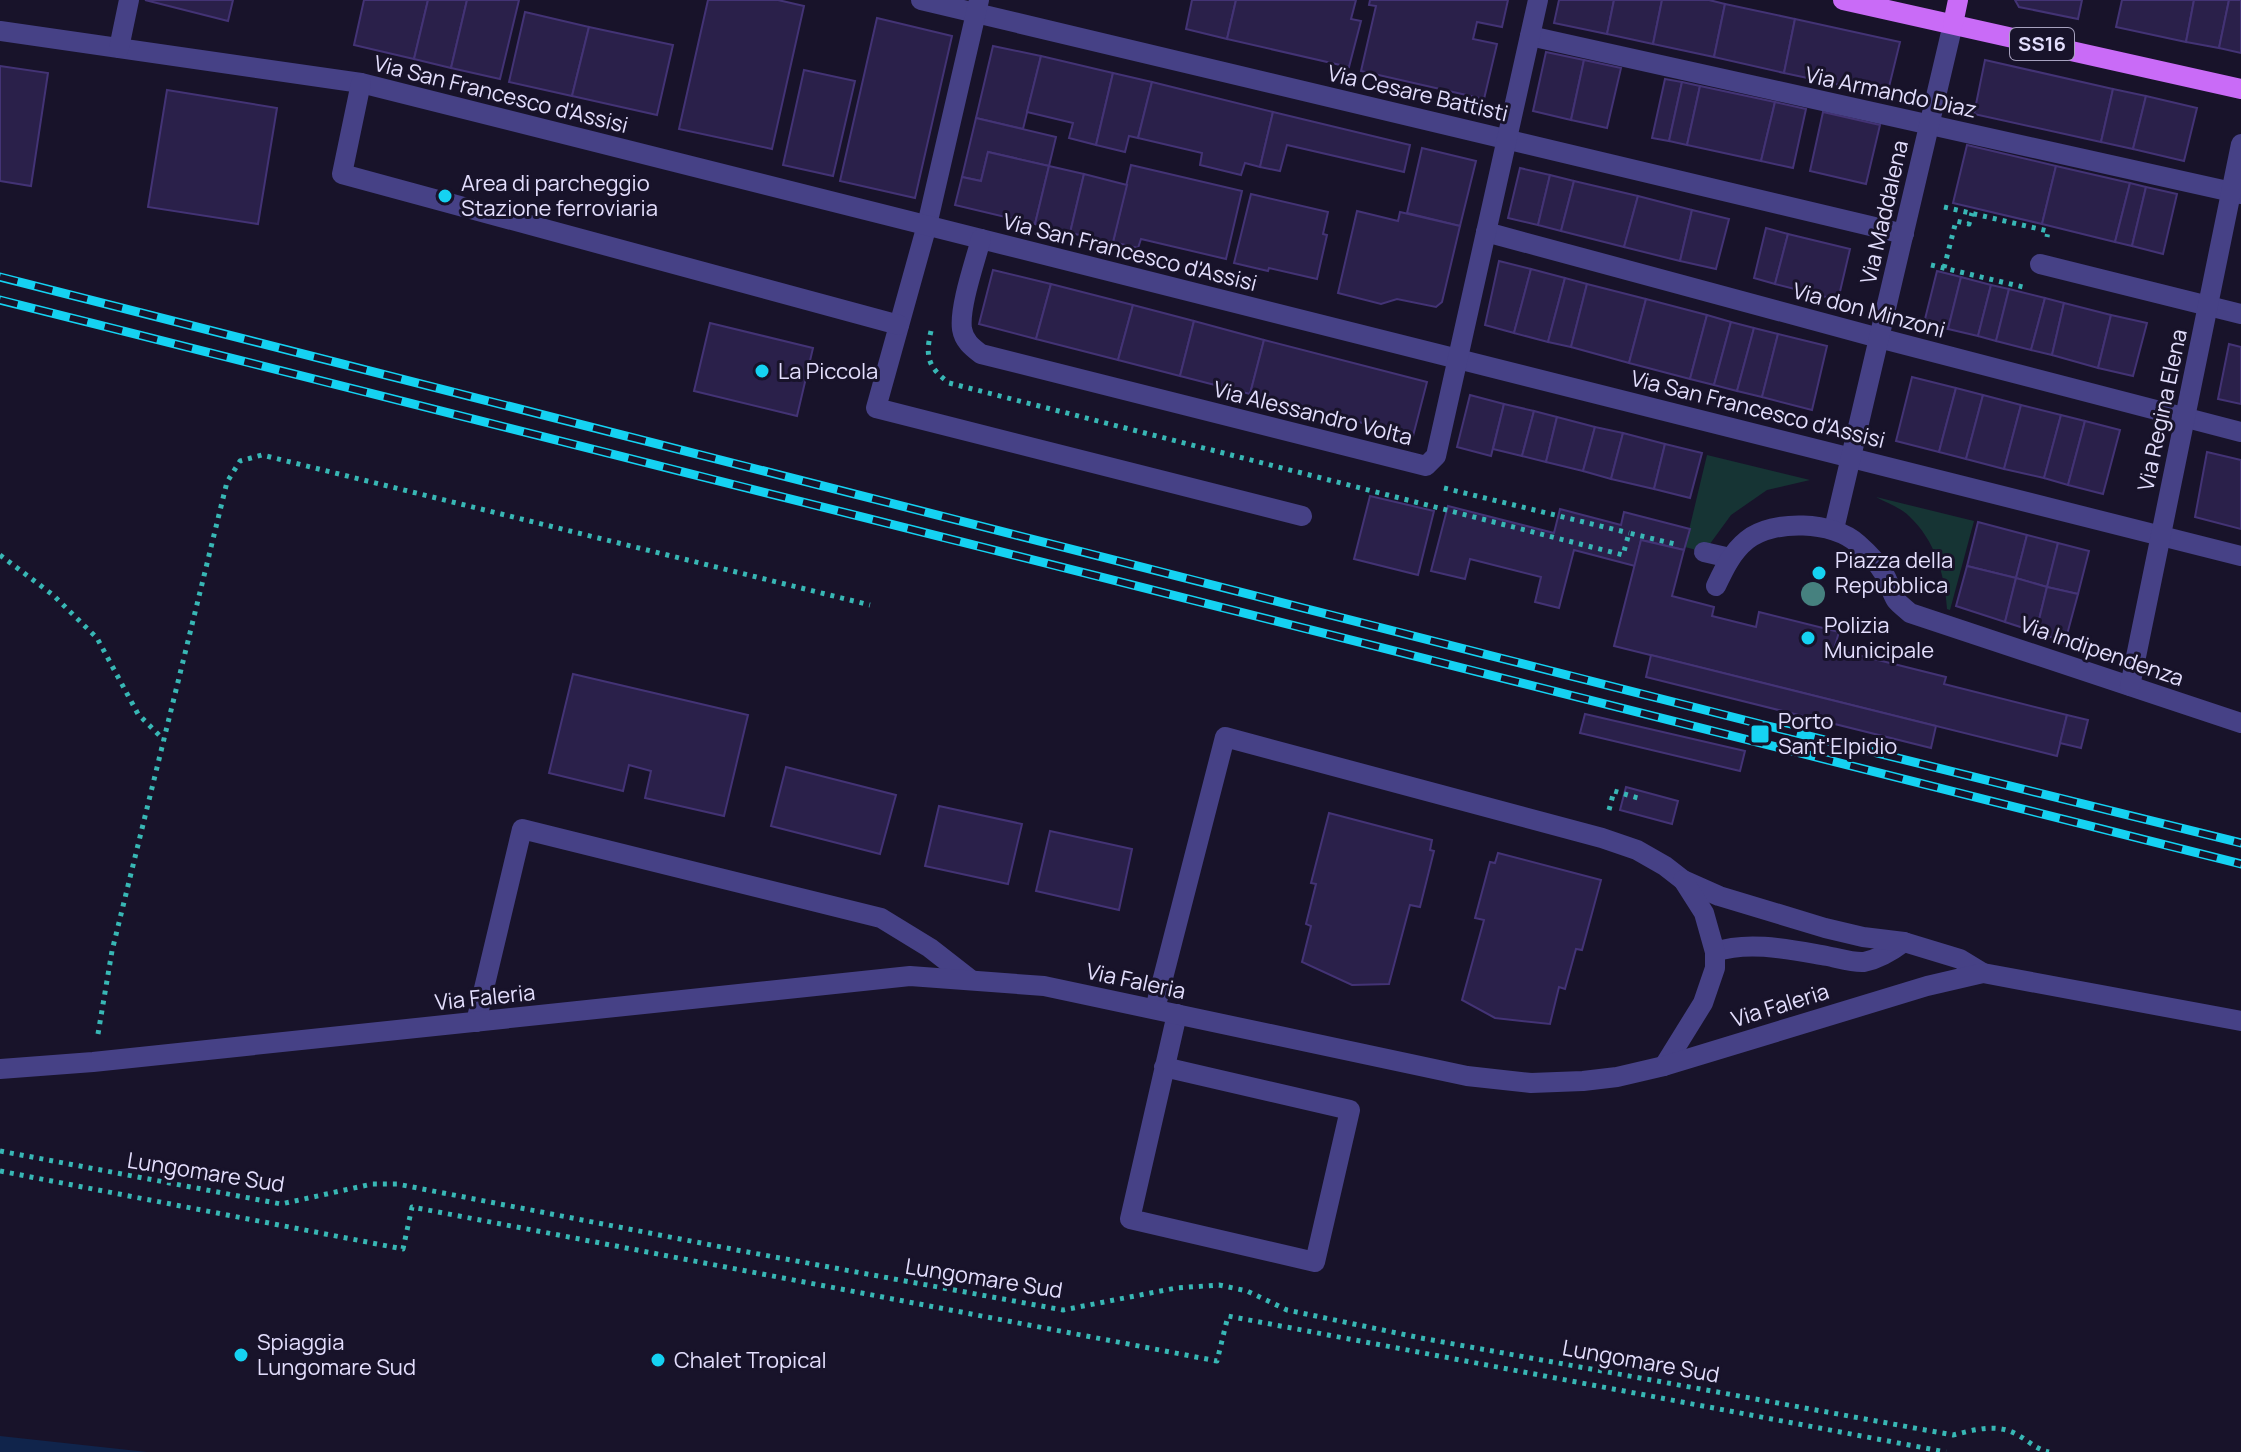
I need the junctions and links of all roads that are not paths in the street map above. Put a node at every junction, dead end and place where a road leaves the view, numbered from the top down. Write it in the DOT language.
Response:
graph roads {
  1 [pos="129,0"];
  2 [pos="921,0"];
  3 [pos="1538,0"];
  4 [pos="1843,0"];
  5 [pos="1958,0"];
  6 [pos="978,6"];
  7 [pos="1953,24"];
  8 [pos="0,31"];
  9 [pos="1530,36"];
  10 [pos="119,48"];
  11 [pos="361,83"];
  12 [pos="2241,89"];
  13 [pos="1929,125"];
  14 [pos="1507,139"];
  15 [pos="2241,144"];
  16 [pos="2236,193"];
  17 [pos="927,225"];
  18 [pos="1486,232"];
  19 [pos="1904,234"];
  20 [pos="981,239"];
  21 [pos="2040,264"];
  22 [pos="2208,306"];
  23 [pos="2241,314"];
  24 [pos="899,325"];
  25 [pos="1879,338"];
  26 [pos="1458,359"];
  27 [pos="2185,417"];
  28 [pos="2241,432"];
  29 [pos="1851,458"];
  30 [pos="1302,516"];
  31 [pos="1834,529"];
  32 [pos="2160,535"];
  33 [pos="1704,552"];
  34 [pos="2241,556"];
  35 [pos="1730,558"];
  36 [pos="1716,586"];
  37 [pos="2130,686"];
  38 [pos="2241,723"];
  39 [pos="1683,880"];
  40 [pos="1904,942"];
  41 [pos="1715,952"];
  42 [pos="1983,973"];
  43 [pos="971,980"];
  44 [pos="1155,1009"];
  45 [pos="1177,1014"];
  46 [pos="2241,1021"];
  47 [pos="476,1022"];
  48 [pos="1664,1066"];
  49 [pos="1164,1067"];
  50 [pos="0,1069"];
  1 -- 10 [label="street"];
  2 -- 6 [label="street, Via Cesare Battisti"];
  3 -- 9 [label="street, Via Alessandro Volta"];
  4 -- 7 [label="main road, SS16"];
  5 -- 7 [label="main road"];
  6 -- 14 [label="street, Via Cesare Battisti"];
  6 -- 17 [label="street"];
  7 -- 12 [label="main road, SS16"];
  7 -- 13 [label="street, Via Maddalena"];
  8 -- 10 [label="street, Via San Francesco d'Assisi"];
  9 -- 13 [label="street, Via Armando Diaz"];
  9 -- 14 [label="street, Via Alessandro Volta"];
  10 -- 11 [label="street, Via San Francesco d'Assisi"];
  11 -- 17 [label="street, Via San Francesco d'Assisi"];
  11 -- 24 [label="street"];
  13 -- 16 [label="street, Via Armando Diaz"];
  13 -- 19 [label="street, Via Maddalena"];
  14 -- 18 [label="street, Via Alessandro Volta"];
  14 -- 19 [label="street, Via Cesare Battisti"];
  15 -- 16 [label="street, Via Regina Elena"];
  16 -- 22 [label="street, Via Regina Elena"];
  17 -- 20 [label="street, Via San Francesco d'Assisi"];
  17 -- 24 [label="street"];
  18 -- 25 [label="street, Via don Minzoni"];
  18 -- 26 [label="street, Via Alessandro Volta"];
  19 -- 25 [label="street, Via Maddalena"];
  20 -- 26 [label="street, Via San Francesco d'Assisi"];
  20 -- 26 [label="street, Via Alessandro Volta"];
  21 -- 22 [label="street"];
  22 -- 23 [label="street"];
  22 -- 27 [label="street, Via Regina Elena"];
  24 -- 30 [label="street"];
  25 -- 27 [label="street, Via don Minzoni"];
  25 -- 29 [label="street, Via Maddalena"];
  26 -- 29 [label="street, Via San Francesco d'Assisi"];
  27 -- 28 [label="street, Via don Minzoni"];
  27 -- 32 [label="street, Via Regina Elena"];
  29 -- 31 [label="street, Via Maddalena"];
  29 -- 32 [label="street, Via San Francesco d'Assisi"];
  31 -- 35 [label="street"];
  31 -- 37 [label="street, Via Indipendenza"];
  32 -- 34 [label="street, Via San Francesco d'Assisi"];
  32 -- 37 [label="street, Via Regina Elena"];
  33 -- 35 [label="street"];
  35 -- 36 [label="street"];
  37 -- 38 [label="street, Via Indipendenza"];
  39 -- 40 [label="street"];
  39 -- 41 [label="street"];
  39 -- 44 [label="street"];
  40 -- 41 [label="street"];
  40 -- 42 [label="street"];
  41 -- 48 [label="street"];
  42 -- 46 [label="street, Via Faleria"];
  42 -- 48 [label="street, Via Faleria"];
  43 -- 44 [label="street, Via Faleria"];
  43 -- 47 [label="street, Via Faleria"];
  43 -- 47 [label="street"];
  44 -- 45 [label="street, Via Faleria"];
  45 -- 48 [label="street, Via Faleria"];
  45 -- 49 [label="street"];
  47 -- 50 [label="street, Via Faleria"];
  49 -- 49 [label="street"];
}
